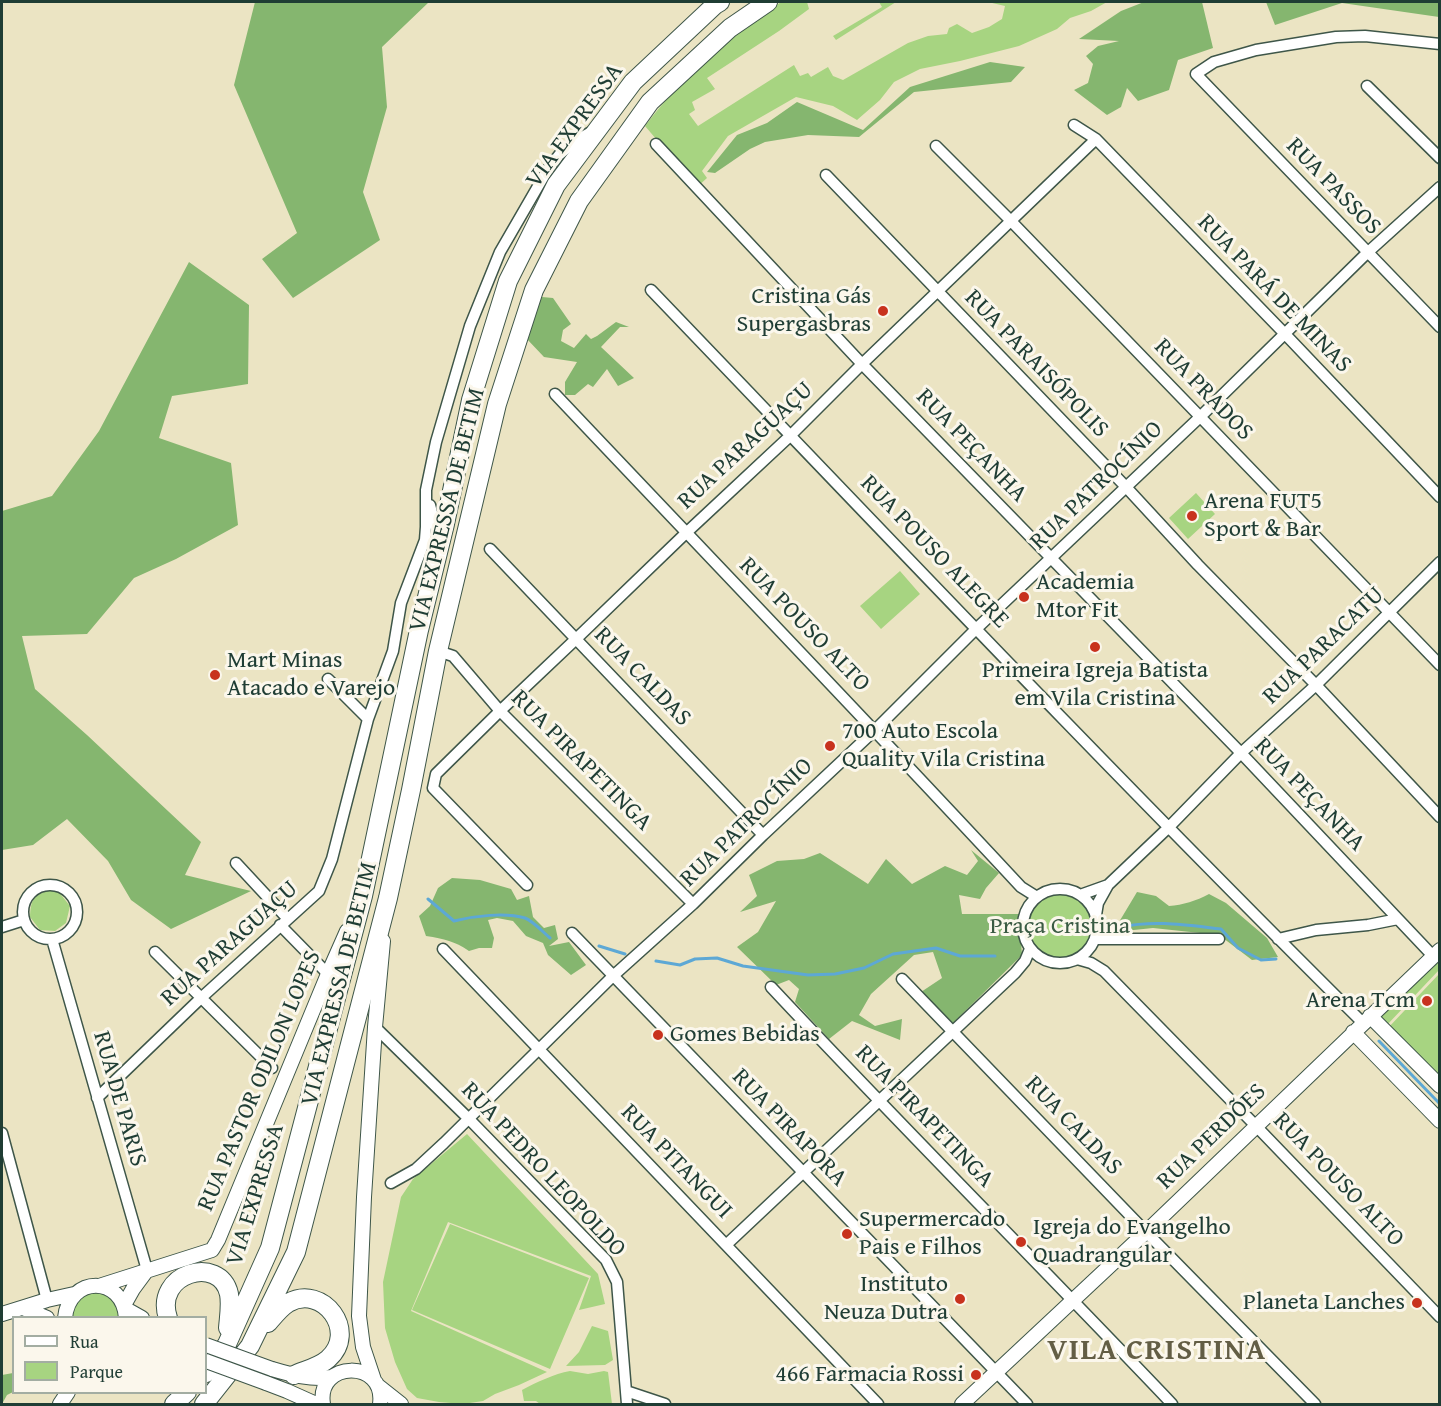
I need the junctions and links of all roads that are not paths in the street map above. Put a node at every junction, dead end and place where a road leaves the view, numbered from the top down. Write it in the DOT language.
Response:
graph roads {
  1 [pos="720,2"];
  2 [pos="768,2"];
  3 [pos="1440,44"];
  4 [pos="1367,86"];
  5 [pos="1074,125"];
  6 [pos="598,129"];
  7 [pos="1096,139"];
  8 [pos="656,144"];
  9 [pos="936,146"];
  10 [pos="1440,158"];
  11 [pos="826,175"];
  12 [pos="1440,187"];
  13 [pos="1010,220"];
  14 [pos="1367,253"];
  15 [pos="651,290"];
  16 [pos="937,292"];
  17 [pos="1440,327"];
  18 [pos="1285,334"];
  19 [pos="862,364"];
  20 [pos="555,394"];
  21 [pos="1200,417"];
  22 [pos="790,436"];
  23 [pos="1126,487"];
  24 [pos="426,490"];
  25 [pos="1440,497"];
  26 [pos="686,532"];
  27 [pos="440,542"];
  28 [pos="490,549"];
  29 [pos="1052,559"];
  30 [pos="1440,562"];
  31 [pos="1388,612"];
  32 [pos="976,630"];
  33 [pos="576,639"];
  34 [pos="438,651"];
  35 [pos="1440,665"];
  36 [pos="328,679"];
  37 [pos="1316,685"];
  38 [pos="500,711"];
  39 [pos="368,719"];
  40 [pos="875,730"];
  41 [pos="1241,753"];
  42 [pos="1440,817"];
  43 [pos="1169,827"];
  44 [pos="763,835"];
  45 [pos="236,863"];
  46 [pos="527,885"];
  47 [pos="1108,885"];
  48 [pos="1022,887"];
  49 [pos="1080,895"];
  50 [pos="363,896"];
  51 [pos="1037,897"];
  52 [pos="388,898"];
  53 [pos="693,904"];
  54 [pos="1028,907"];
  55 [pos="1096,915"];
  56 [pos="1398,918"];
  57 [pos="24,920"];
  58 [pos="284,922"];
  59 [pos="2,927"];
  60 [pos="572,933"];
  61 [pos="52,939"];
  62 [pos="1218,939"];
  63 [pos="1278,939"];
  64 [pos="1094,941"];
  65 [pos="443,949"];
  66 [pos="1030,949"];
  67 [pos="155,952"];
  68 [pos="1436,953"];
  69 [pos="1042,959"];
  70 [pos="1077,959"];
  71 [pos="1104,972"];
  72 [pos="1016,973"];
  73 [pos="328,974"];
  74 [pos="613,976"];
  75 [pos="902,979"];
  76 [pos="771,987"];
  77 [pos="201,998"];
  78 [pos="1362,1024"];
  79 [pos="375,1027"];
  80 [pos="953,1032"];
  81 [pos="540,1050"];
  82 [pos="272,1068"];
  83 [pos="1440,1086"];
  84 [pos="97,1098"];
  85 [pos="878,1101"];
  86 [pos="469,1119"];
  87 [pos="1440,1121"];
  88 [pos="1256,1126"];
  89 [pos="2,1133"];
  90 [pos="803,1173"];
  91 [pos="391,1183"];
  92 [pos="1146,1232"];
  93 [pos="726,1245"];
  94 [pos="147,1270"];
  95 [pos="99,1286"];
  96 [pos="74,1294"];
  97 [pos="47,1300"];
  98 [pos="1073,1300"];
  99 [pos="23,1308"];
  100 [pos="125,1311"];
  101 [pos="2,1314"];
  102 [pos="44,1316"];
  103 [pos="65,1316"];
  104 [pos="139,1316"];
  105 [pos="168,1316"];
  106 [pos="1440,1317"];
  107 [pos="227,1344"];
  108 [pos="207,1345"];
  109 [pos="250,1346"];
  110 [pos="207,1361"];
  111 [pos="207,1372"];
  112 [pos="995,1372"];
  113 [pos="294,1375"];
  114 [pos="332,1377"];
  115 [pos="375,1382"];
  116 [pos="626,1391"];
  117 [pos="204,1404"];
  118 [pos="316,1404"];
  119 [pos="323,1404"];
  120 [pos="380,1404"];
  121 [pos="401,1404"];
  122 [pos="627,1404"];
  123 [pos="665,1404"];
  124 [pos="878,1404"];
  125 [pos="962,1404"];
  126 [pos="1027,1404"];
  127 [pos="1172,1404"];
  128 [pos="1316,1404"];
  1 -- 6 [label="highway, VIA EXPRESSA"];
  2 -- 34 [label="highway, VIA EXPRESSA DE BETIM"];
  3 -- 14 [label="street, RUA PASSOS"];
  4 -- 10 [label="street"];
  5 -- 7 [label="street, RUA PARÁ DE MINAS"];
  6 -- 24 [label="street, RUA PARAGUAÇU"];
  6 -- 27 [label="highway, VIA EXPRESSA"];
  7 -- 13 [label="street, RUA PARAGUAÇU"];
  7 -- 18 [label="street, RUA PARÁ DE MINAS"];
  8 -- 19 [label="street, RUA PEÇANHA"];
  9 -- 13 [label="street, RUA PRADOS"];
  11 -- 16 [label="street, RUA PARAISÓPOLIS"];
  12 -- 14 [label="street, RUA PATROCÍNIO"];
  13 -- 16 [label="street, RUA PARAGUAÇU"];
  13 -- 21 [label="street, RUA PRADOS"];
  14 -- 17 [label="street, RUA PASSOS"];
  14 -- 18 [label="street, RUA PATROCÍNIO"];
  15 -- 22 [label="street, RUA POUSO ALEGRE"];
  16 -- 19 [label="street, RUA PARAGUAÇU"];
  16 -- 23 [label="street, RUA PARAISÓPOLIS"];
  18 -- 21 [label="street, RUA PATROCÍNIO"];
  18 -- 25 [label="street, RUA PARÁ DE MINAS"];
  19 -- 22 [label="street, RUA PARAGUAÇU"];
  19 -- 29 [label="street, RUA PEÇANHA"];
  20 -- 26 [label="street, RUA POUSO ALTO"];
  21 -- 23 [label="street, RUA PATROCÍNIO"];
  21 -- 31 [label="street, RUA PRADOS"];
  22 -- 26 [label="street, RUA PARAGUAÇU"];
  22 -- 32 [label="street, RUA POUSO ALEGRE"];
  23 -- 29 [label="street, RUA PATROCÍNIO"];
  23 -- 37 [label="street, RUA PARAISÓPOLIS"];
  24 -- 27 [label="street"];
  24 -- 39 [label="street, RUA PARAGUAÇU"];
  26 -- 33 [label="street, RUA PARAGUAÇU"];
  26 -- 40 [label="street, RUA POUSO ALTO"];
  27 -- 50 [label="highway, VIA EXPRESSA"];
  28 -- 33 [label="street, RUA CALDAS"];
  29 -- 32 [label="street, RUA PATROCÍNIO"];
  29 -- 41 [label="street, RUA PEÇANHA"];
  30 -- 31 [label="street, RUA PARACATU"];
  31 -- 35 [label="street, RUA PRADOS"];
  31 -- 37 [label="street, RUA PARACATU"];
  32 -- 40 [label="street, RUA PATROCÍNIO"];
  32 -- 43 [label="street, RUA POUSO ALEGRE"];
  33 -- 38 [label="street, RUA PARAGUAÇU"];
  33 -- 44 [label="street, RUA CALDAS"];
  34 -- 38 [label="street, RUA PIRAPETINGA"];
  34 -- 52 [label="highway, VIA EXPRESSA DE BETIM"];
  36 -- 39 [label="street"];
  37 -- 41 [label="street, RUA PARACATU"];
  37 -- 42 [label="street, RUA PARAISÓPOLIS"];
  38 -- 46 [label="street, RUA PARAGUAÇU"];
  38 -- 53 [label="street, RUA PIRAPETINGA"];
  39 -- 58 [label="street, RUA PARAGUAÇU"];
  40 -- 44 [label="street, RUA PATROCÍNIO"];
  40 -- 48 [label="street, RUA POUSO ALTO"];
  41 -- 43 [label="street, RUA PARACATU"];
  41 -- 56 [label="street, RUA PEÇANHA"];
  43 -- 47 [label="street, RUA PARACATU"];
  43 -- 63 [label="street, RUA POUSO ALEGRE"];
  44 -- 53 [label="street, RUA PATROCÍNIO"];
  45 -- 58 [label="street"];
  47 -- 49 [label="street, RUA PARACATU"];
  47 -- 55 [label="street, RUA PARACATU"];
  48 -- 51 [label="street, RUA POUSO ALTO"];
  48 -- 54 [label="street, RUA POUSO ALTO"];
  49 -- 51 [label="street"];
  49 -- 55 [label="street"];
  50 -- 73 [label="street, RUA PASTOR ODILON LOPES"];
  50 -- 107 [label="highway, VIA EXPRESSA"];
  51 -- 54 [label="street"];
  52 -- 79 [label="street"];
  52 -- 109 [label="highway, VIA EXPRESSA DE BETIM"];
  53 -- 74 [label="street, RUA PATROCÍNIO"];
  54 -- 66 [label="street"];
  55 -- 64 [label="street"];
  56 -- 63 [label="street"];
  56 -- 68 [label="street, RUA PEÇANHA"];
  57 -- 59 [label="street"];
  57 -- 61 [label="street"];
  57 -- 61 [label="street"];
  58 -- 73 [label="street"];
  58 -- 77 [label="street, RUA PARAGUAÇU"];
  60 -- 74 [label="street, RUA PIRAPORA"];
  61 -- 84 [label="street, RUA DE PARIS"];
  62 -- 64 [label="street"];
  63 -- 78 [label="street, RUA POUSO ALEGRE"];
  64 -- 70 [label="street"];
  64 -- 71 [label="street, RUA POUSO ALTO"];
  65 -- 81 [label="street, RUA PITANGUI"];
  66 -- 69 [label="street"];
  66 -- 72 [label="street"];
  67 -- 77 [label="street"];
  68 -- 78 [label="street, RUA PERDÕES"];
  69 -- 70 [label="street"];
  69 -- 72 [label="street"];
  70 -- 71 [label="street, RUA POUSO ALTO"];
  71 -- 88 [label="street, RUA POUSO ALTO"];
  72 -- 80 [label="street"];
  73 -- 94 [label="street, RUA PASTOR ODILON LOPES"];
  74 -- 81 [label="street, RUA PATROCÍNIO"];
  74 -- 90 [label="street, RUA PIRAPORA"];
  75 -- 80 [label="street, RUA CALDAS"];
  76 -- 85 [label="street, RUA PIRAPETINGA"];
  77 -- 82 [label="street"];
  77 -- 84 [label="street, RUA PARAGUAÇU"];
  78 -- 83 [label="street, RUA POUSO ALEGRE"];
  78 -- 87 [label="street, RUA POUSO ALEGRE"];
  78 -- 88 [label="street, RUA PERDÕES"];
  79 -- 86 [label="street, RUA PEDRO LEOPOLDO"];
  79 -- 115 [label="street"];
  80 -- 85 [label="street"];
  80 -- 92 [label="street, RUA CALDAS"];
  81 -- 86 [label="street, RUA PATROCÍNIO"];
  81 -- 93 [label="street, RUA PITANGUI"];
  84 -- 94 [label="street, RUA DE PARIS"];
  85 -- 90 [label="street"];
  85 -- 98 [label="street, RUA PIRAPETINGA"];
  86 -- 91 [label="street, RUA PATROCÍNIO"];
  86 -- 116 [label="street, RUA PEDRO LEOPOLDO"];
  88 -- 92 [label="street, RUA PERDÕES"];
  88 -- 106 [label="street, RUA POUSO ALTO"];
  89 -- 97 [label="street"];
  90 -- 93 [label="street"];
  90 -- 112 [label="street, RUA PIRAPORA"];
  92 -- 98 [label="street, RUA PERDÕES"];
  92 -- 128 [label="street, RUA CALDAS"];
  93 -- 124 [label="street, RUA PITANGUI"];
  94 -- 95 [label="street"];
  94 -- 100 [label="street"];
  95 -- 96 [label="street"];
  95 -- 100 [label="street"];
  96 -- 97 [label="street"];
  96 -- 103 [label="street"];
  97 -- 99 [label="street"];
  98 -- 112 [label="street, RUA PERDÕES"];
  98 -- 127 [label="street, RUA PIRAPETINGA"];
  99 -- 101 [label="street"];
  99 -- 102 [label="street"];
  100 -- 104 [label="street"];
  105 -- 107 [label="highway"];
  107 -- 111 [label="highway"];
  108 -- 113 [label="street, bridge"];
  109 -- 113 [label="highway"];
  109 -- 117 [label="highway, VIA EXPRESSA DE BETIM"];
  110 -- 118 [label="street, bridge"];
  112 -- 125 [label="street, RUA PERDÕES"];
  112 -- 126 [label="street, RUA PIRAPORA"];
  113 -- 114 [label="street"];
  114 -- 115 [label="street"];
  114 -- 119 [label="street"];
  115 -- 120 [label="street"];
  115 -- 121 [label="street"];
  116 -- 122 [label="street, RUA PEDRO LEOPOLDO"];
  116 -- 123 [label="street"];
}
